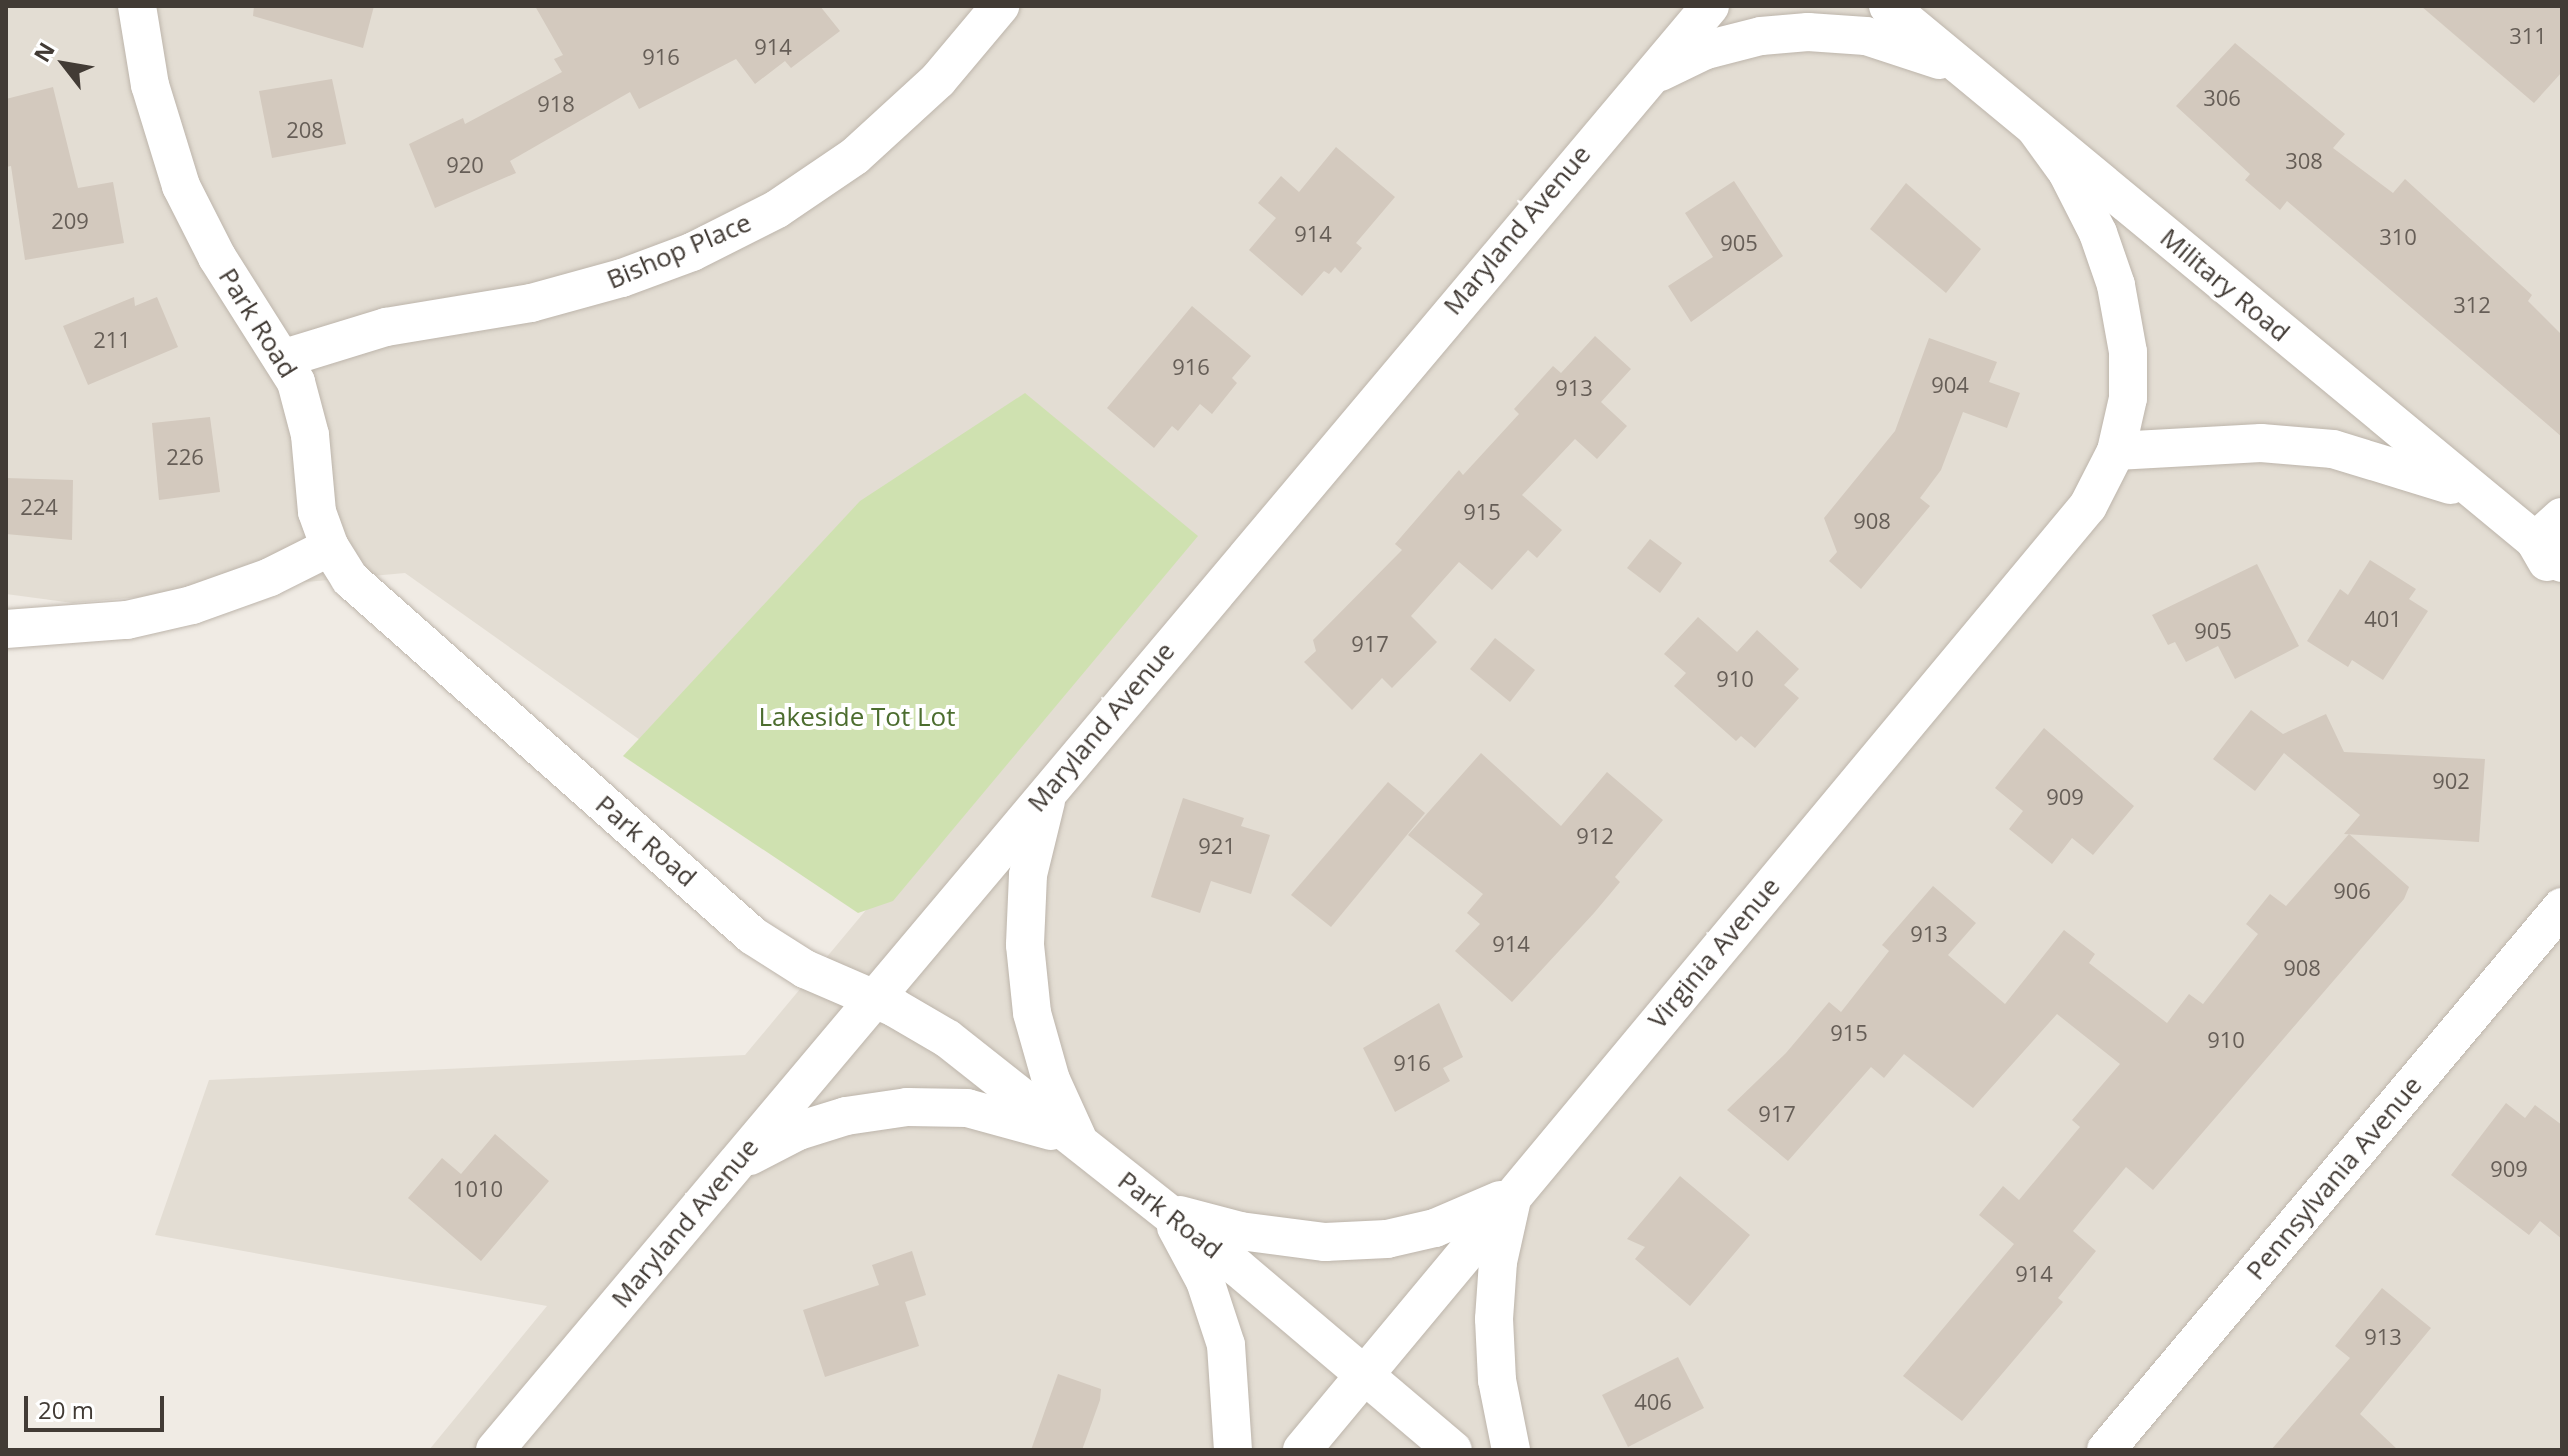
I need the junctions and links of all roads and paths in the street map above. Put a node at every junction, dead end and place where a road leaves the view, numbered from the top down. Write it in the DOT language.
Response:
graph roads {
  1 [pos="1000,6"];
  2 [pos="1710,6"];
  3 [pos="1888,6"];
  4 [pos="143,18"];
  5 [pos="1974,77"];
  6 [pos="1643,82"];
  7 [pos="2035,128"];
  8 [pos="285,358"];
  9 [pos="2116,451"];
  10 [pos="2483,498"];
  11 [pos="2553,540"];
  12 [pos="330,547"];
  13 [pos="2562,589"];
  14 [pos="6,629"];
  15 [pos="1049,789"];
  16 [pos="2562,907"];
  17 [pos="874,999"];
  18 [pos="1080,1143"];
  19 [pos="731,1168"];
  20 [pos="1513,1192"];
  21 [pos="1166,1211"];
  22 [pos="1364,1375"];
  23 [pos="495,1450"];
  24 [pos="1233,1450"];
  25 [pos="1302,1450"];
  26 [pos="1453,1450"];
  27 [pos="1511,1450"];
  28 [pos="2106,1450"];
  1 -- 8 [label="street, Bishop Place"];
  2 -- 6 [label="street, Maryland Avenue"];
  3 -- 5 [label="street, Military Road"];
  4 -- 8 [label="street, Park Road"];
  5 -- 6 [label="street"];
  5 -- 7 [label="street, Military Road"];
  6 -- 15 [label="street, Maryland Avenue"];
  7 -- 9 [label="street, Virginia Avenue"];
  7 -- 10 [label="street, Military Road"];
  8 -- 12 [label="street, Park Road"];
  9 -- 10 [label="street"];
  9 -- 20 [label="street, Virginia Avenue"];
  10 -- 11 [label="street, Military Road"];
  11 -- 13 [label="street"];
  12 -- 14 [label="street"];
  12 -- 17 [label="street, Park Road"];
  15 -- 17 [label="street, Maryland Avenue"];
  15 -- 18 [label="street"];
  16 -- 28 [label="street, Pennsylvania Avenue"];
  17 -- 18 [label="street, Park Road"];
  17 -- 19 [label="street, Maryland Avenue"];
  18 -- 19 [label="street"];
  18 -- 21 [label="street, Park Road"];
  19 -- 23 [label="street, Maryland Avenue"];
  20 -- 21 [label="street"];
  20 -- 22 [label="street, Virginia Avenue"];
  20 -- 27 [label="street"];
  21 -- 22 [label="street, Park Road"];
  21 -- 24 [label="street"];
  22 -- 25 [label="street, Virginia Avenue"];
  22 -- 26 [label="street, Park Road"];
}
